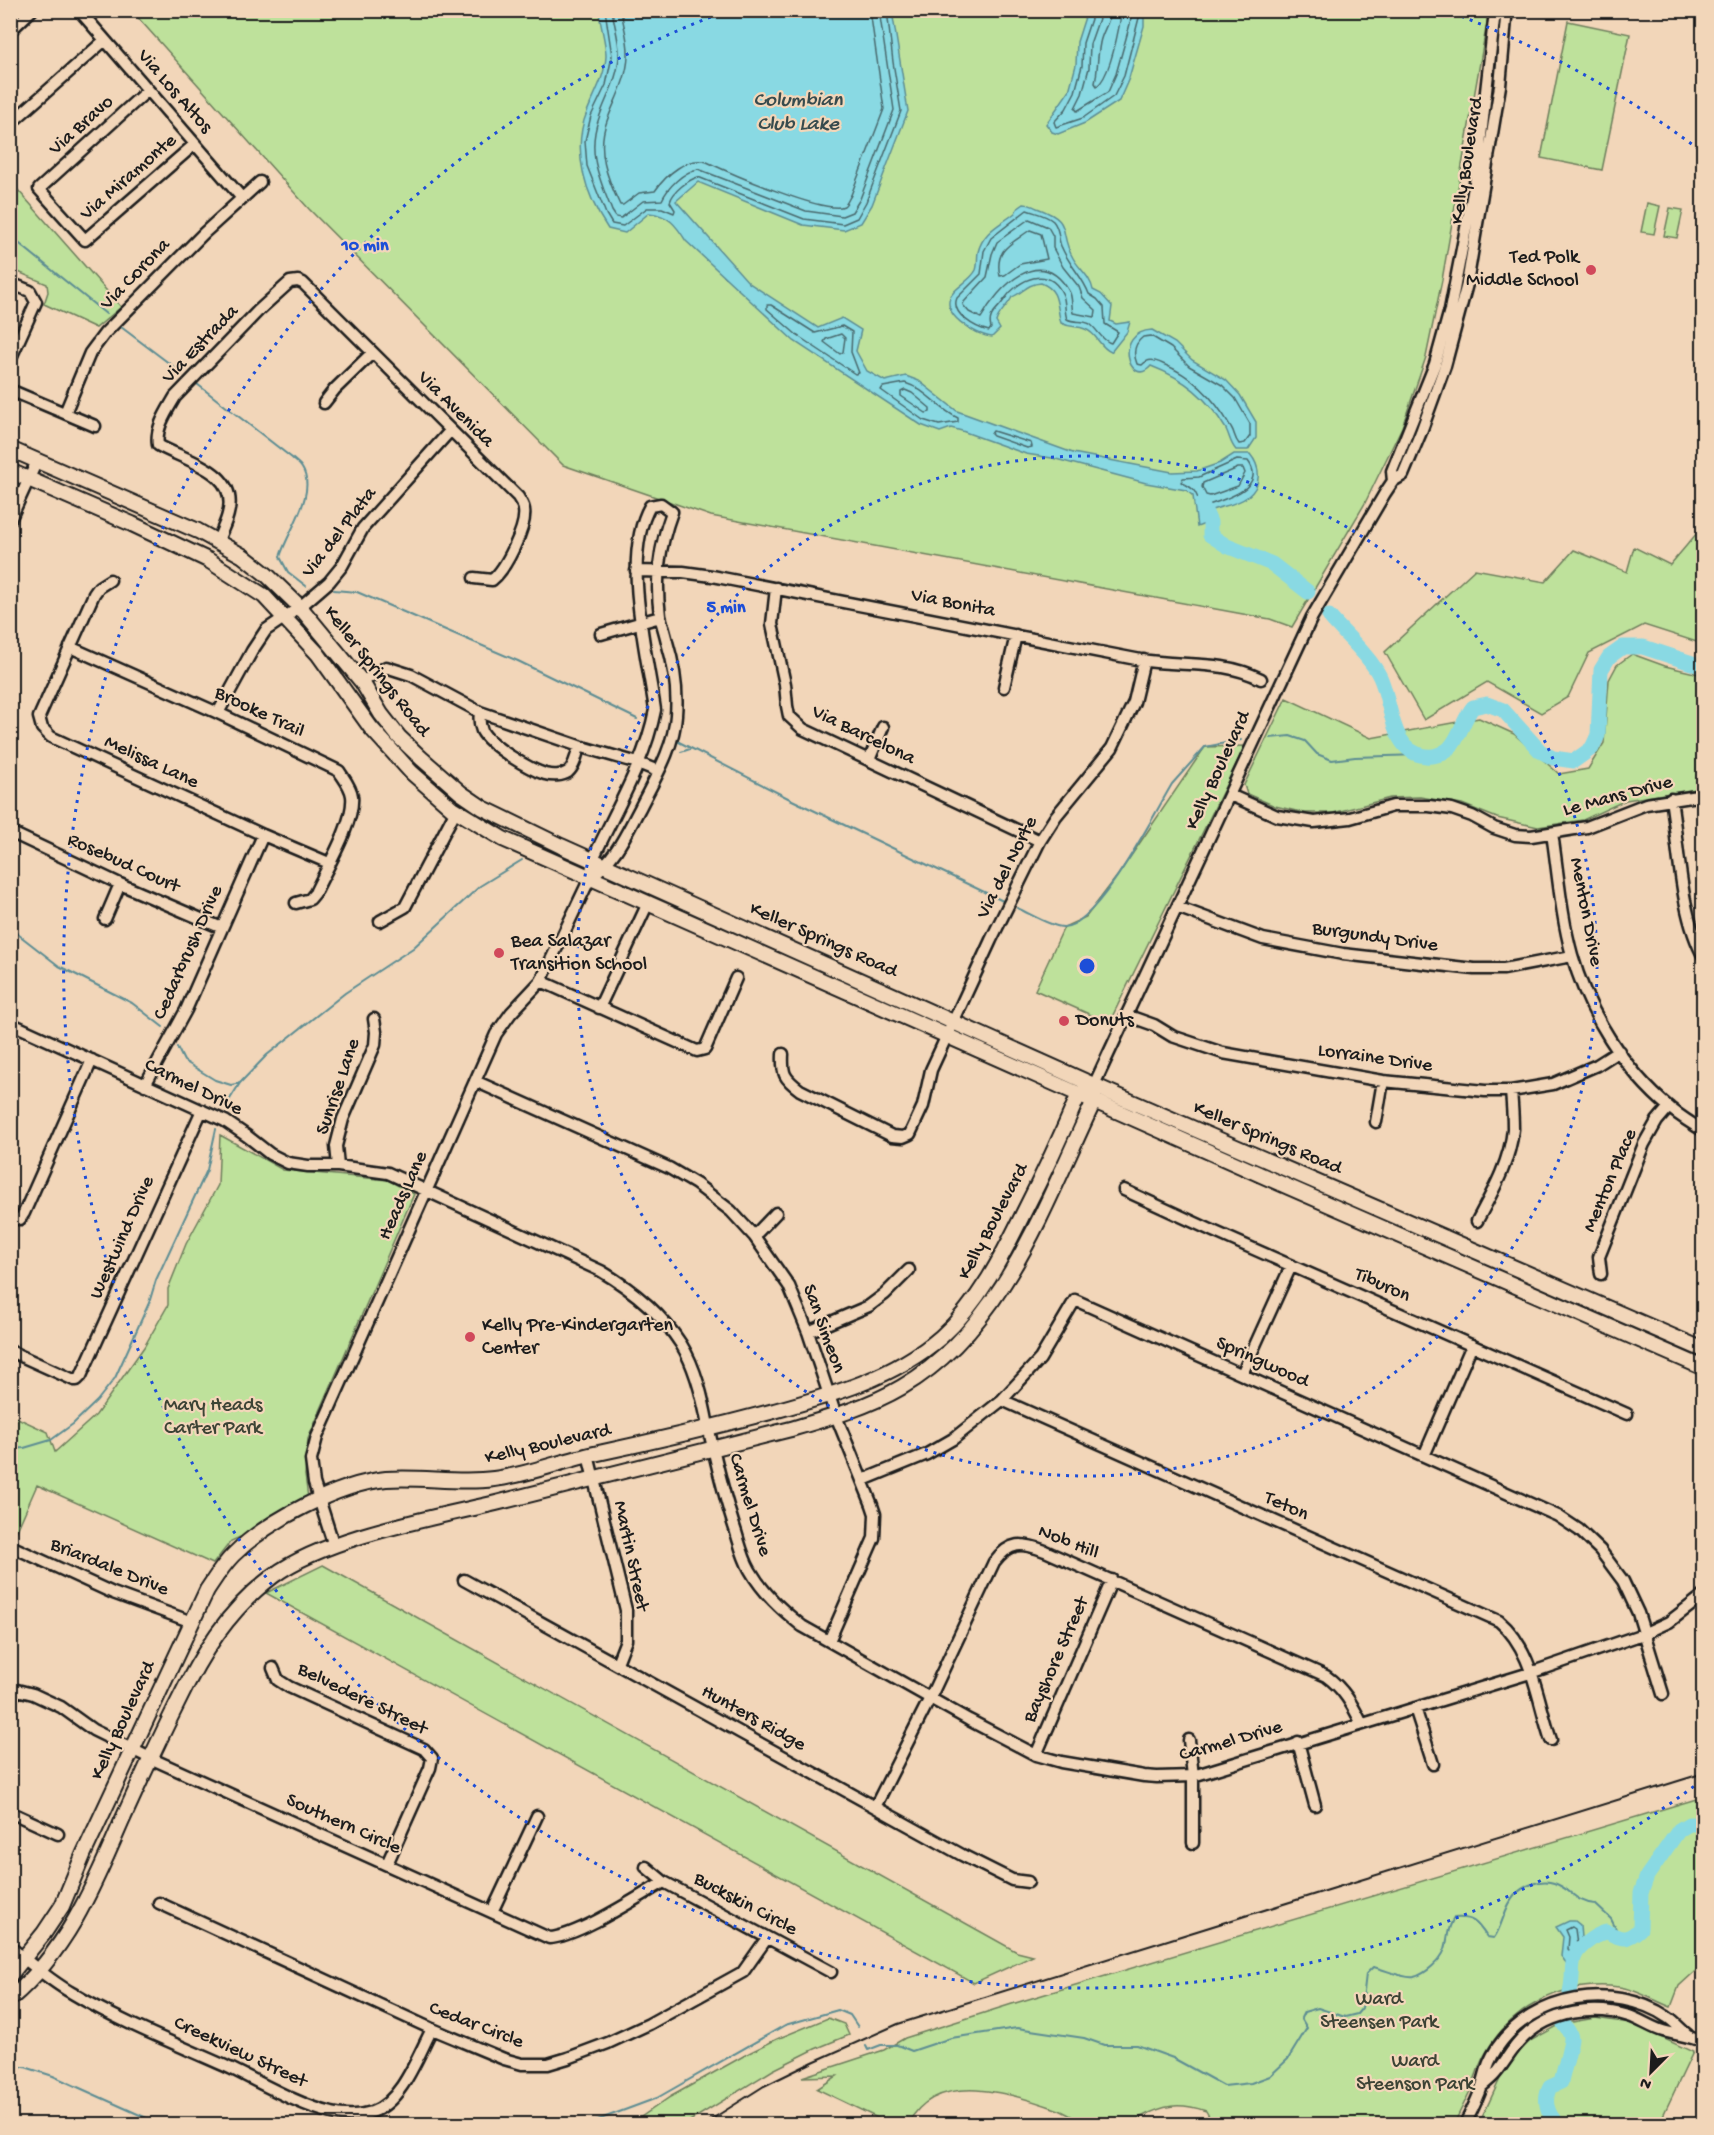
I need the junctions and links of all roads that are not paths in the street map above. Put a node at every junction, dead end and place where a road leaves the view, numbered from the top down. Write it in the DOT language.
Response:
graph roads {
  1 [pos="32,10"];
  2 [pos="79,10"];
  3 [pos="1502,10"];
  4 [pos="10,31"];
  5 [pos="105,40"];
  6 [pos="148,90"];
  7 [pos="10,124"];
  8 [pos="195,144"];
  9 [pos="260,182"];
  10 [pos="39,189"];
  11 [pos="242,197"];
  12 [pos="10,283"];
  13 [pos="285,287"];
  14 [pos="372,353"];
  15 [pos="10,360"];
  16 [pos="10,390"];
  17 [pos="324,403"];
  18 [pos="64,413"];
  19 [pos="95,426"];
  20 [pos="450,431"];
  21 [pos="10,449"];
  22 [pos="37,461"];
  23 [pos="10,471"];
  24 [pos="30,479"];
  25 [pos="10,520"];
  26 [pos="218,540"];
  27 [pos="636,571"];
  28 [pos="657,571"];
  29 [pos="474,578"];
  30 [pos="110,580"];
  31 [pos="776,588"];
  32 [pos="300,607"];
  33 [pos="284,617"];
  34 [pos="660,617"];
  35 [pos="642,623"];
  36 [pos="601,634"];
  37 [pos="1016,634"];
  38 [pos="70,647"];
  39 [pos="1144,660"];
  40 [pos="1261,679"];
  41 [pos="362,682"];
  42 [pos="1004,687"];
  43 [pos="480,712"];
  44 [pos="218,713"];
  45 [pos="883,727"];
  46 [pos="579,746"];
  47 [pos="869,760"];
  48 [pos="638,763"];
  49 [pos="658,771"];
  50 [pos="1230,795"];
  51 [pos="1704,795"];
  52 [pos="1671,799"];
  53 [pos="456,810"];
  54 [pos="10,832"];
  55 [pos="1552,833"];
  56 [pos="263,835"];
  57 [pos="1040,840"];
  58 [pos="593,859"];
  59 [pos="329,864"];
  60 [pos="607,865"];
  61 [pos="590,878"];
  62 [pos="120,884"];
  63 [pos="296,903"];
  64 [pos="648,903"];
  65 [pos="1177,907"];
  66 [pos="105,919"];
  67 [pos="380,921"];
  68 [pos="222,928"];
  69 [pos="778,943"];
  70 [pos="1572,956"];
  71 [pos="1704,957"];
  72 [pos="771,958"];
  73 [pos="736,978"];
  74 [pos="541,981"];
  75 [pos="599,1008"];
  76 [pos="1126,1015"];
  77 [pos="374,1019"];
  78 [pos="954,1022"];
  79 [pos="10,1023"];
  80 [pos="947,1036"];
  81 [pos="1619,1051"];
  82 [pos="783,1054"];
  83 [pos="92,1060"];
  84 [pos="475,1081"];
  85 [pos="1383,1081"];
  86 [pos="146,1085"];
  87 [pos="1094,1085"];
  88 [pos="1511,1091"];
  89 [pos="1079,1094"];
  90 [pos="1094,1101"];
  91 [pos="1669,1107"];
  92 [pos="201,1110"];
  93 [pos="1376,1122"];
  94 [pos="1704,1131"];
  95 [pos="338,1166"];
  96 [pos="1124,1190"];
  97 [pos="426,1191"];
  98 [pos="1024,1212"];
  99 [pos="776,1213"];
  100 [pos="10,1219"];
  101 [pos="1038,1219"];
  102 [pos="1477,1221"];
  103 [pos="754,1236"];
  104 [pos="1291,1266"];
  105 [pos="909,1270"];
  106 [pos="1601,1274"];
  107 [pos="808,1332"];
  108 [pos="1472,1345"];
  109 [pos="1704,1350"];
  110 [pos="10,1351"];
  111 [pos="1704,1368"];
  112 [pos="1242,1374"];
  113 [pos="829,1396"];
  114 [pos="1002,1400"];
  115 [pos="1627,1414"];
  116 [pos="836,1416"];
  117 [pos="709,1429"];
  118 [pos="713,1449"];
  119 [pos="588,1455"];
  120 [pos="1424,1456"];
  121 [pos="595,1479"];
  122 [pos="862,1480"];
  123 [pos="318,1498"];
  124 [pos="334,1546"];
  125 [pos="13,1548"];
  126 [pos="464,1580"];
  127 [pos="1112,1580"];
  128 [pos="1704,1595"];
  129 [pos="192,1622"];
  130 [pos="1643,1634"];
  131 [pos="829,1641"];
  132 [pos="617,1664"];
  133 [pos="273,1668"];
  134 [pos="1530,1673"];
  135 [pos="1664,1694"];
  136 [pos="930,1698"];
  137 [pos="12,1699"];
  138 [pos="1415,1708"];
  139 [pos="1362,1724"];
  140 [pos="1189,1740"];
  141 [pos="1551,1740"];
  142 [pos="1298,1742"];
  143 [pos="132,1750"];
  144 [pos="1036,1755"];
  145 [pos="150,1758"];
  146 [pos="1433,1764"];
  147 [pos="1193,1776"];
  148 [pos="1315,1805"];
  149 [pos="875,1808"];
  150 [pos="10,1812"];
  151 [pos="537,1816"];
  152 [pos="58,1834"];
  153 [pos="1193,1843"];
  154 [pos="387,1864"];
  155 [pos="646,1867"];
  156 [pos="664,1882"];
  157 [pos="1028,1882"];
  158 [pos="159,1903"];
  159 [pos="492,1912"];
  160 [pos="767,1938"];
  161 [pos="10,1947"];
  162 [pos="25,1959"];
  163 [pos="39,1971"];
  164 [pos="831,1972"];
  165 [pos="10,1975"];
  166 [pos="10,1999"];
  167 [pos="432,2029"];
  168 [pos="1704,2042"];
  169 [pos="1466,2124"];
  1 -- 4 [label="street"];
  2 -- 5 [label="street, Via Los Altos"];
  3 -- 50 [label="street, Kelly Boulevard"];
  5 -- 6 [label="street, Via Los Altos"];
  5 -- 7 [label="street"];
  6 -- 8 [label="street, Via Los Altos"];
  6 -- 10 [label="street, Via Bravo"];
  8 -- 10 [label="street, Via Miramonte"];
  8 -- 11 [label="street, Via Los Altos"];
  9 -- 11 [label="street, Via Corona"];
  11 -- 18 [label="street, Via Corona"];
  12 -- 15 [label="street"];
  13 -- 14 [label="street, Via Avenida"];
  13 -- 26 [label="street, Via Estrada"];
  14 -- 17 [label="street"];
  14 -- 20 [label="street, Via Avenida"];
  16 -- 18 [label="street"];
  18 -- 19 [label="street"];
  20 -- 29 [label="street, Via Avenida"];
  20 -- 32 [label="street, Via del Plata"];
  21 -- 22 [label="main road, Keller Springs Road"];
  22 -- 24 [label="street"];
  22 -- 26 [label="main road, Keller Springs Road"];
  23 -- 24 [label="main road, Keller Springs Road"];
  24 -- 25 [label="street"];
  24 -- 33 [label="main road, Keller Springs Road"];
  26 -- 32 [label="main road, Keller Springs Road"];
  27 -- 28 [label="street, Via Bonita"];
  27 -- 28 [label="street"];
  27 -- 35 [label="street"];
  28 -- 31 [label="street, Via Bonita"];
  28 -- 34 [label="street"];
  30 -- 38 [label="street, Melissa Lane"];
  31 -- 37 [label="street, Via Bonita"];
  31 -- 47 [label="street, Via Barcelona"];
  32 -- 33 [label="street, Via del Plata"];
  32 -- 41 [label="main road, Keller Springs Road"];
  33 -- 44 [label="street, Via del Plata"];
  33 -- 53 [label="main road, Keller Springs Road"];
  34 -- 35 [label="street"];
  34 -- 49 [label="street"];
  35 -- 36 [label="street"];
  35 -- 48 [label="street"];
  37 -- 39 [label="street, Via Bonita"];
  37 -- 42 [label="street"];
  38 -- 44 [label="street, Brooke Trail"];
  38 -- 56 [label="street, Melissa Lane"];
  39 -- 40 [label="street, Via Bonita"];
  39 -- 57 [label="street, Via del Norte"];
  41 -- 43 [label="street"];
  41 -- 58 [label="main road, Keller Springs Road"];
  43 -- 46 [label="street"];
  43 -- 46 [label="street"];
  44 -- 59 [label="street, Brooke Trail"];
  45 -- 47 [label="street"];
  46 -- 48 [label="street"];
  47 -- 57 [label="street, Via Barcelona"];
  48 -- 49 [label="street"];
  48 -- 58 [label="street"];
  49 -- 60 [label="street"];
  50 -- 55 [label="street, Le Mans Drive"];
  50 -- 65 [label="street, Kelly Boulevard"];
  51 -- 52 [label="street, Le Mans Drive"];
  52 -- 55 [label="street, Le Mans Drive"];
  52 -- 71 [label="street"];
  53 -- 61 [label="main road, Keller Springs Road"];
  53 -- 67 [label="street"];
  54 -- 62 [label="street, Rosebud Court"];
  55 -- 70 [label="street, Menton Drive"];
  56 -- 59 [label="street, Melissa Lane"];
  56 -- 68 [label="street, Cedarbrush Drive"];
  57 -- 78 [label="street, Via del Norte"];
  58 -- 60 [label="main road, Keller Springs Road"];
  58 -- 61 [label="street"];
  59 -- 63 [label="street, Brooke Trail"];
  60 -- 61 [label="street"];
  60 -- 69 [label="main road, Keller Springs Road"];
  61 -- 64 [label="main road, Keller Springs Road"];
  61 -- 74 [label="street, Heads Lane"];
  62 -- 66 [label="street"];
  62 -- 68 [label="street, Rosebud Court"];
  64 -- 72 [label="main road, Keller Springs Road"];
  64 -- 75 [label="street"];
  65 -- 70 [label="street, Burgundy Drive"];
  65 -- 76 [label="street, Kelly Boulevard"];
  68 -- 86 [label="street, Cedarbrush Drive"];
  69 -- 72 [label="main road"];
  69 -- 78 [label="main road, Keller Springs Road"];
  70 -- 81 [label="street, Menton Drive"];
  72 -- 80 [label="main road, Keller Springs Road"];
  73 -- 75 [label="street"];
  74 -- 75 [label="street"];
  74 -- 84 [label="street, Heads Lane"];
  76 -- 85 [label="street, Lorraine Drive"];
  76 -- 87 [label="street, Kelly Boulevard"];
  77 -- 95 [label="street, Sunrise Lane"];
  78 -- 80 [label="street, Via del Norte"];
  78 -- 87 [label="main road, Keller Springs Road"];
  79 -- 83 [label="street, Carmel Drive"];
  80 -- 82 [label="street, Via del Norte"];
  80 -- 89 [label="main road, Keller Springs Road"];
  81 -- 88 [label="street, Lorraine Drive"];
  81 -- 91 [label="street, Menton Drive"];
  83 -- 86 [label="street, Carmel Drive"];
  83 -- 100 [label="street"];
  84 -- 97 [label="street, Heads Lane"];
  84 -- 103 [label="street, San Simeon"];
  85 -- 88 [label="street, Lorraine Drive"];
  85 -- 93 [label="street"];
  86 -- 92 [label="street, Carmel Drive"];
  87 -- 89 [label="main road"];
  87 -- 90 [label="main road, Kelly Boulevard"];
  87 -- 109 [label="main road, Keller Springs Road"];
  88 -- 102 [label="street"];
  89 -- 90 [label="main road, Keller Springs Road"];
  89 -- 98 [label="main road, Kelly Boulevard"];
  90 -- 101 [label="main road, Kelly Boulevard"];
  90 -- 111 [label="main road, Keller Springs Road"];
  91 -- 94 [label="street, Menton Drive"];
  91 -- 106 [label="street, Menton Place"];
  92 -- 95 [label="street, Carmel Drive"];
  92 -- 110 [label="street, Westwind Drive"];
  95 -- 97 [label="street, Carmel Drive"];
  96 -- 104 [label="street, Tiburon"];
  97 -- 117 [label="street, Carmel Drive"];
  97 -- 123 [label="street, Heads Lane"];
  98 -- 101 [label="main road"];
  98 -- 113 [label="main road, Kelly Boulevard"];
  99 -- 103 [label="street"];
  101 -- 116 [label="main road, Kelly Boulevard"];
  103 -- 107 [label="street, San Simeon"];
  104 -- 108 [label="street, Tiburon"];
  104 -- 112 [label="street"];
  105 -- 107 [label="street"];
  107 -- 113 [label="street, San Simeon"];
  108 -- 115 [label="street, Tiburon"];
  108 -- 120 [label="street"];
  112 -- 114 [label="street, Springwood"];
  112 -- 120 [label="street, Springwood"];
  113 -- 116 [label="street, San Simeon"];
  113 -- 117 [label="main road, Kelly Boulevard"];
  114 -- 122 [label="street, Springwood"];
  114 -- 134 [label="street, Teton"];
  116 -- 118 [label="main road, Kelly Boulevard"];
  116 -- 122 [label="street, San Simeon"];
  117 -- 118 [label="street, Carmel Drive"];
  117 -- 119 [label="main road, Kelly Boulevard"];
  118 -- 121 [label="main road, Kelly Boulevard"];
  118 -- 131 [label="street, Carmel Drive"];
  119 -- 121 [label="street, Martin Street"];
  119 -- 123 [label="main road, Kelly Boulevard"];
  120 -- 130 [label="street, Springwood"];
  121 -- 124 [label="main road, Kelly Boulevard"];
  121 -- 132 [label="street, Martin Street"];
  122 -- 131 [label="street, San Simeon"];
  123 -- 124 [label="street, Heads Lane"];
  123 -- 129 [label="main road, Kelly Boulevard"];
  124 -- 145 [label="main road, Kelly Boulevard"];
  125 -- 129 [label="street, Briardale Drive"];
  126 -- 132 [label="street, Hunters Ridge"];
  127 -- 136 [label="street, Nob Hill"];
  127 -- 139 [label="street, Nob Hill"];
  127 -- 144 [label="street, Bayshore Street"];
  128 -- 130 [label="street, Carmel Drive"];
  129 -- 143 [label="main road, Kelly Boulevard"];
  130 -- 134 [label="street, Carmel Drive"];
  130 -- 135 [label="street, Springwood"];
  131 -- 136 [label="street, Carmel Drive"];
  132 -- 149 [label="street, Hunters Ridge"];
  133 -- 154 [label="street, Belvedere Street"];
  134 -- 138 [label="street, Carmel Drive"];
  134 -- 141 [label="street, Teton"];
  136 -- 144 [label="street, Carmel Drive"];
  136 -- 149 [label="street, Nob Hill"];
  137 -- 143 [label="street, Southern Circle"];
  138 -- 139 [label="street, Carmel Drive"];
  138 -- 146 [label="street"];
  139 -- 142 [label="street, Carmel Drive"];
  140 -- 147 [label="street"];
  142 -- 147 [label="street, Carmel Drive"];
  142 -- 148 [label="street"];
  143 -- 145 [label="street, Southern Circle"];
  143 -- 162 [label="main road, Kelly Boulevard"];
  144 -- 147 [label="street, Carmel Drive"];
  145 -- 154 [label="street, Southern Circle"];
  145 -- 163 [label="main road, Kelly Boulevard"];
  147 -- 153 [label="street"];
  149 -- 157 [label="street, Hunters Ridge"];
  150 -- 152 [label="street"];
  151 -- 159 [label="street"];
  154 -- 159 [label="street, Southern Circle"];
  155 -- 156 [label="street, Buckskin Circle"];
  156 -- 159 [label="street, Southern Circle"];
  156 -- 160 [label="street, Buckskin Circle"];
  158 -- 167 [label="street, Cedar Circle"];
  160 -- 164 [label="street, Buckskin Circle"];
  160 -- 167 [label="street, Cedar Circle"];
  161 -- 162 [label="street, Creekview Street"];
  162 -- 163 [label="street, Creekview Street"];
  162 -- 165 [label="main road, Kelly Boulevard"];
  163 -- 166 [label="main road, Kelly Boulevard"];
  163 -- 167 [label="street, Creekview Street"];
  168 -- 169 [label="street"];
}
